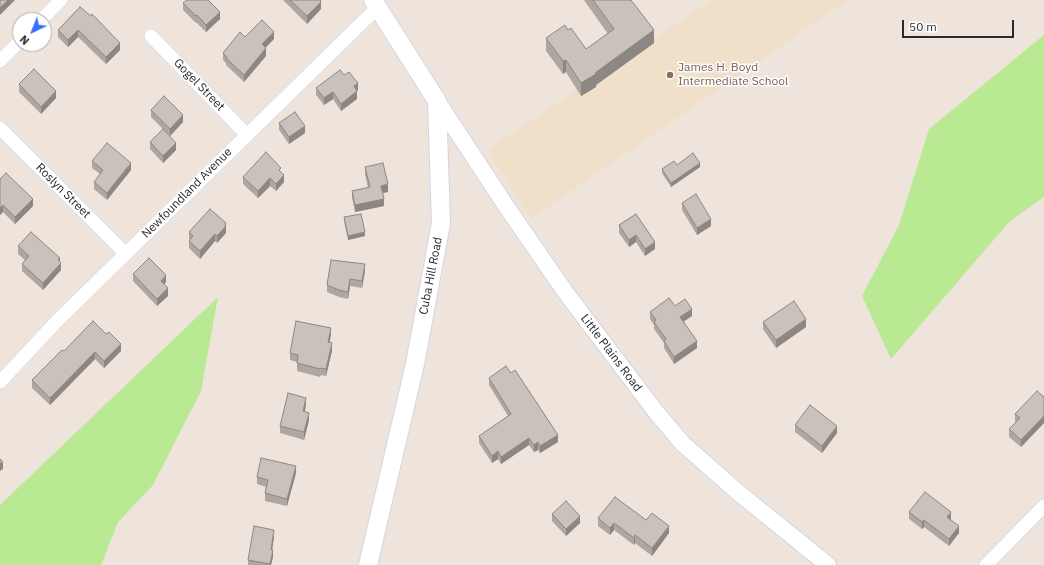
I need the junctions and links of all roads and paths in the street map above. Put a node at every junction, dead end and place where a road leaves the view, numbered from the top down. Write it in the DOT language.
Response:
graph roads {
  1 [pos="61,0"];
  2 [pos="375,4"];
  3 [pos="49,12"];
  4 [pos="151,36"];
  5 [pos="12,49"];
  6 [pos="0,61"];
  7 [pos="437,101"];
  8 [pos="0,128"];
  9 [pos="247,135"];
  10 [pos="126,254"];
  11 [pos="2,375"];
  12 [pos="1044,506"];
  13 [pos="368,565"];
  14 [pos="828,565"];
  15 [pos="986,565"];
  1 -- 3 [label="street"];
  2 -- 7 [label="main road"];
  2 -- 9 [label="street, Newfoundland Avenue"];
  4 -- 9 [label="street, Gogel Street"];
  5 -- 6 [label="street"];
  7 -- 13 [label="main road, Cuba Hill Road"];
  7 -- 14 [label="street, Little Plains Road"];
  8 -- 10 [label="street, Roslyn Street"];
  9 -- 10 [label="street, Newfoundland Avenue"];
  10 -- 11 [label="street, Newfoundland Avenue"];
  12 -- 15 [label="street"];
}
